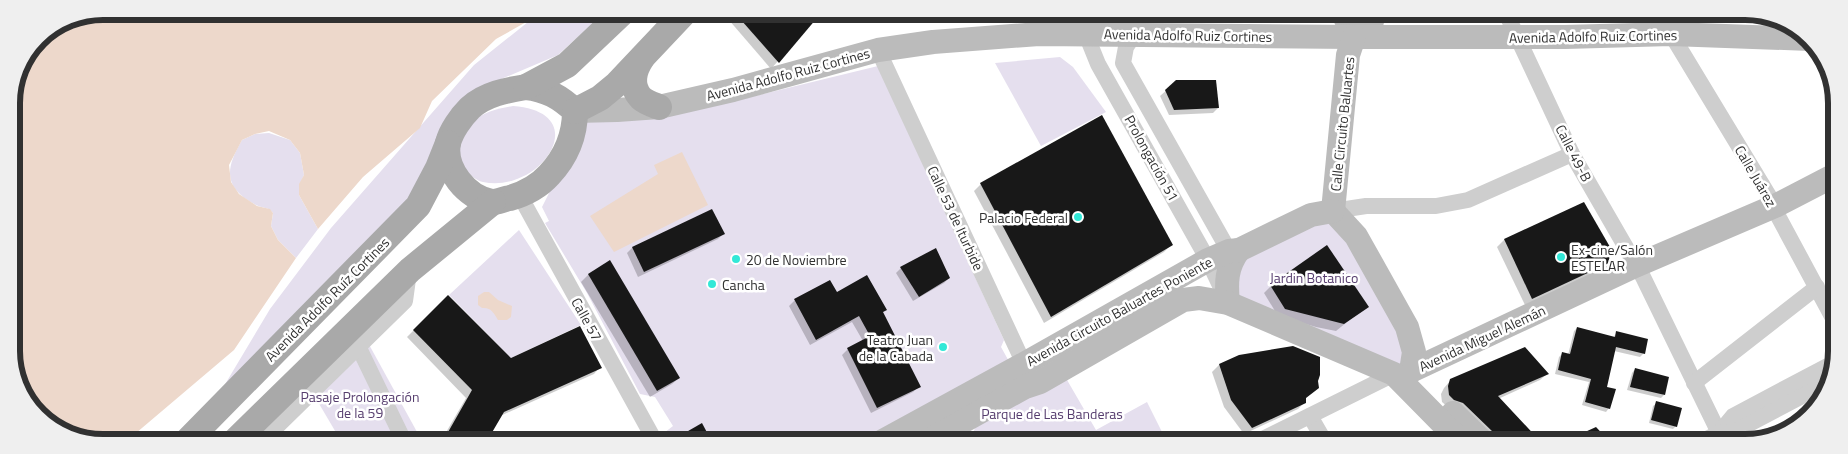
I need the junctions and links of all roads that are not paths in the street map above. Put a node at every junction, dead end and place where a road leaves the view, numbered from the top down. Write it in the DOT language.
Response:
graph roads {
  1 [pos="615,20"];
  2 [pos="678,20"];
  3 [pos="1081,20"];
  4 [pos="1346,20"];
  5 [pos="1372,20"];
  6 [pos="1510,20"];
  7 [pos="1087,34"];
  8 [pos="1671,34"];
  9 [pos="1134,35"];
  10 [pos="1354,37"];
  11 [pos="1518,37"];
  12 [pos="1798,39"];
  13 [pos="878,50"];
  14 [pos="642,58"];
  15 [pos="526,87"];
  16 [pos="659,107"];
  17 [pos="575,111"];
  18 [pos="448,143"];
  19 [pos="1572,154"];
  20 [pos="1828,179"];
  21 [pos="1828,193"];
  22 [pos="520,196"];
  23 [pos="493,202"];
  24 [pos="1333,211"];
  25 [pos="1777,211"];
  26 [pos="1225,254"];
  27 [pos="410,270"];
  28 [pos="1639,272"];
  29 [pos="1818,287"];
  30 [pos="1228,303"];
  31 [pos="1828,308"];
  32 [pos="359,348"];
  33 [pos="1024,364"];
  34 [pos="1826,367"];
  35 [pos="1402,372"];
  36 [pos="1040,382"];
  37 [pos="1694,383"];
  38 [pos="1820,387"];
  39 [pos="1310,416"];
  40 [pos="194,434"];
  41 [pos="242,434"];
  42 [pos="269,434"];
  43 [pos="401,434"];
  44 [pos="651,434"];
  45 [pos="896,434"];
  46 [pos="940,434"];
  47 [pos="1273,434"];
  48 [pos="1320,434"];
  49 [pos="1454,434"];
  50 [pos="1474,434"];
  51 [pos="1718,434"];
  52 [pos="1722,434"];
  53 [pos="1729,434"];
  1 -- 15 [label="main road"];
  2 -- 14 [label="main road"];
  3 -- 7 [label="street, Prolongación 51"];
  4 -- 10 [label="main road"];
  5 -- 10 [label="main road"];
  6 -- 11 [label="street, Calle 49-B"];
  7 -- 9 [label="main road, Avenida Adolfo Ruiz Cortines"];
  7 -- 13 [label="main road, Avenida Adolfo Ruiz Cortines"];
  7 -- 26 [label="street, Prolongación 51"];
  8 -- 11 [label="main road, Avenida Adolfo Ruiz Cortines"];
  8 -- 12 [label="main road, Avenida Adolfo Ruiz Cortines"];
  8 -- 25 [label="street, Calle Juárez"];
  9 -- 10 [label="main road, Avenida Adolfo Ruiz Cortines"];
  9 -- 26 [label="street"];
  10 -- 11 [label="main road, Avenida Adolfo Ruiz Cortines"];
  10 -- 24 [label="main road, Calle Circuito Baluartes"];
  11 -- 19 [label="street, Calle 49-B"];
  13 -- 16 [label="main road, Avenida Adolfo Ruiz Cortines"];
  13 -- 33 [label="street, Calle 53 de Iturbide"];
  14 -- 16 [label="main road"];
  14 -- 17 [label="main road"];
  15 -- 17 [label="main road"];
  15 -- 18 [label="main road"];
  16 -- 17 [label="main road, Avenida Adolfo Ruiz Cortines"];
  17 -- 22 [label="main road"];
  18 -- 23 [label="main road"];
  18 -- 40 [label="main road, Avenida Adolfo Ruíz Cortines"];
  19 -- 24 [label="street"];
  19 -- 28 [label="street, Calle 49-B"];
  20 -- 25 [label="main road, Avenida Miguel Alemán"];
  21 -- 25 [label="main road, Avenida Miguel Alemán"];
  22 -- 23 [label="main road"];
  22 -- 44 [label="street, Calle 57"];
  23 -- 27 [label="main road"];
  24 -- 26 [label="main road, Avenida Circuito Baluartes Poniente"];
  24 -- 35 [label="main road"];
  25 -- 28 [label="main road, Avenida Miguel Alemán"];
  25 -- 29 [label="street, Calle Juárez"];
  26 -- 30 [label="street, Prolongación 51"];
  26 -- 30 [label="main road"];
  26 -- 33 [label="main road, Avenida Circuito Baluartes Poniente"];
  27 -- 32 [label="street"];
  27 -- 41 [label="main road"];
  28 -- 35 [label="main road, Avenida Miguel Alemán"];
  28 -- 37 [label="street, Calle 49-B"];
  29 -- 31 [label="street, Calle Juárez"];
  29 -- 37 [label="street"];
  30 -- 35 [label="main road, Avenida Circuito Baluartes Poniente"];
  30 -- 36 [label="main road, Avenida Circuito Baluartes Poniente"];
  32 -- 42 [label="street"];
  32 -- 43 [label="street"];
  33 -- 36 [label="street, Calle 53 de Iturbide"];
  33 -- 45 [label="main road, Avenida Circuito Baluartes Poniente"];
  34 -- 52 [label="street"];
  35 -- 39 [label="street"];
  35 -- 49 [label="main road"];
  35 -- 50 [label="main road"];
  36 -- 46 [label="main road, Avenida Circuito Baluartes Poniente"];
  37 -- 51 [label="street, Calle 49-B"];
  38 -- 53 [label="street"];
  39 -- 47 [label="street"];
  39 -- 48 [label="street"];
}
